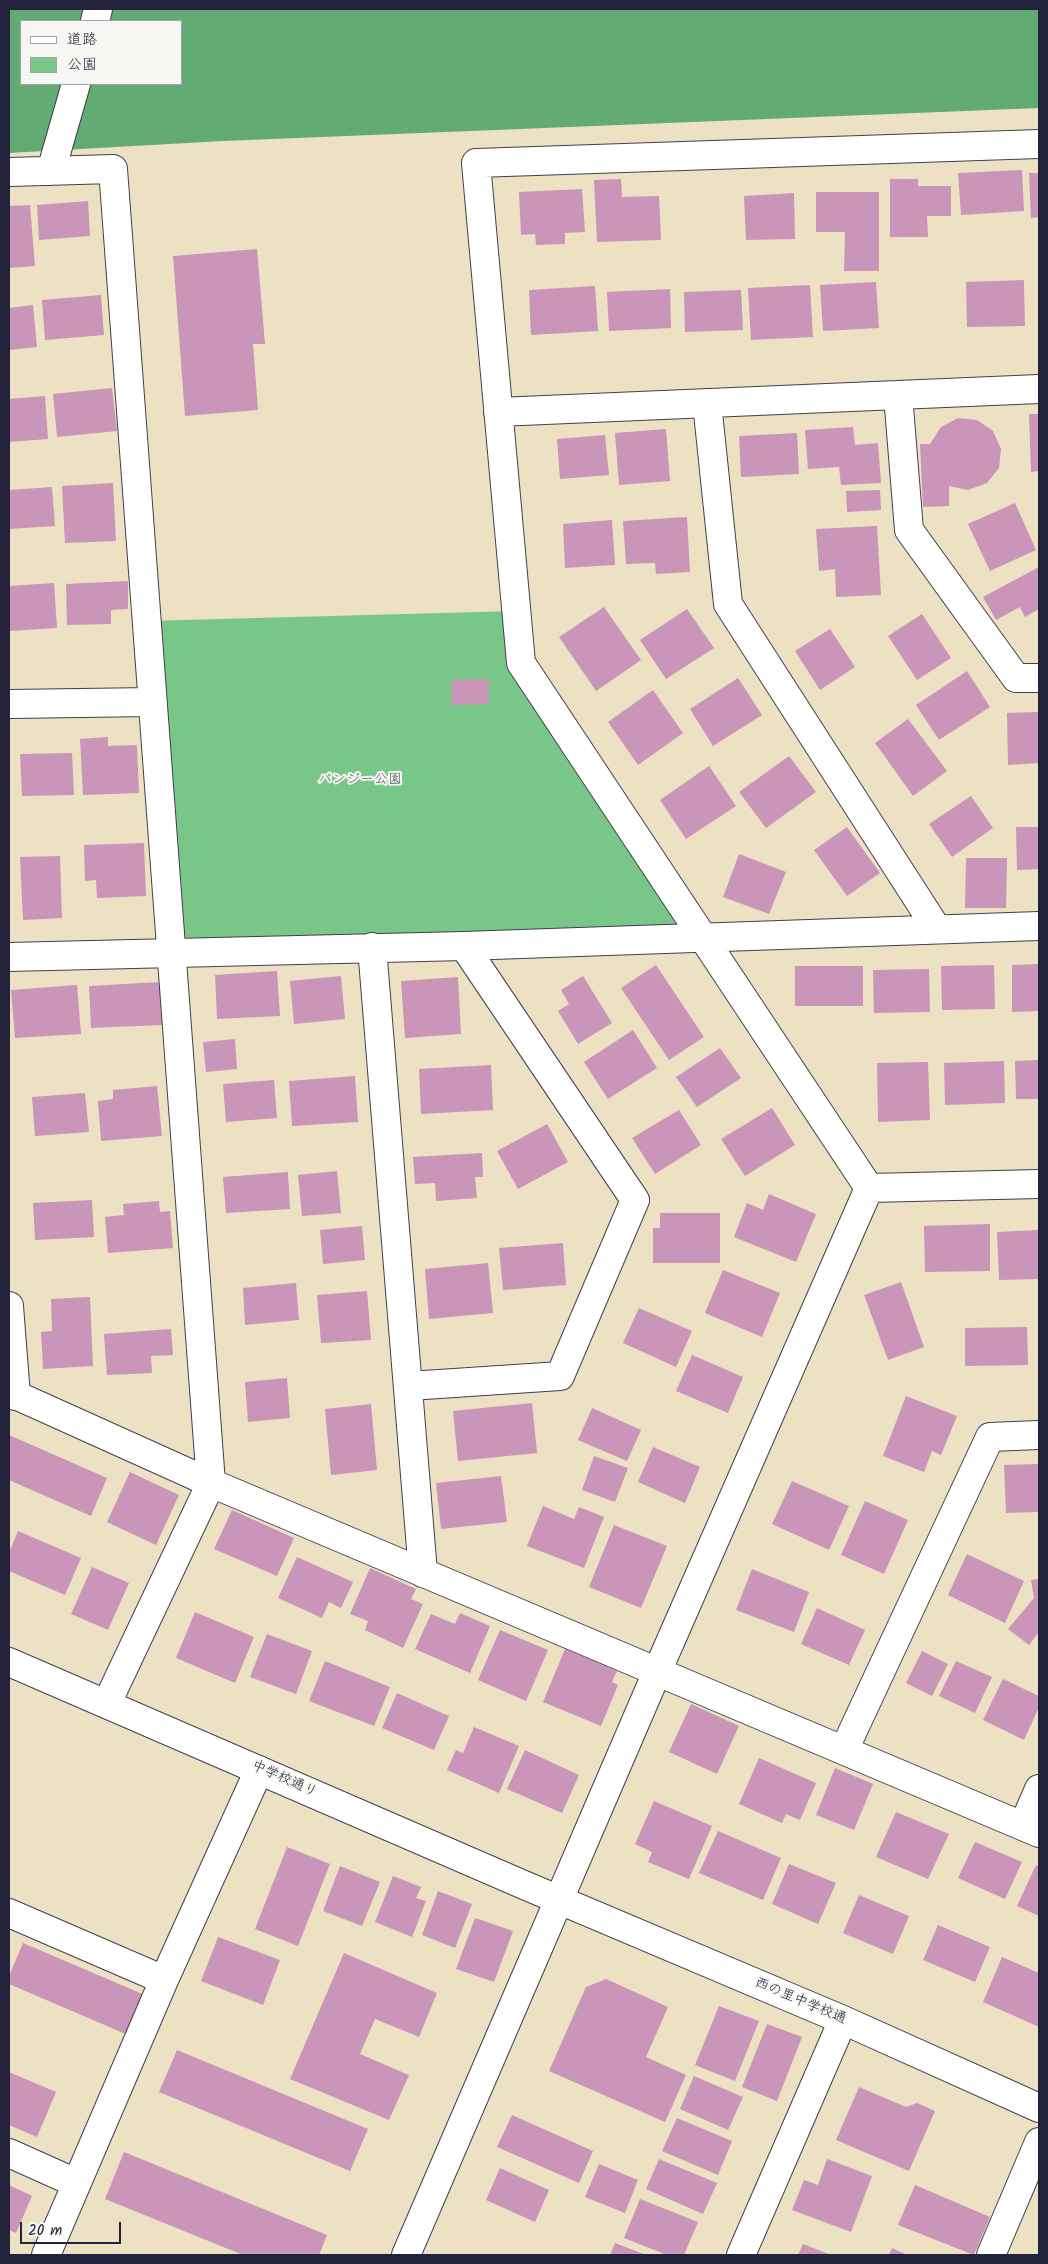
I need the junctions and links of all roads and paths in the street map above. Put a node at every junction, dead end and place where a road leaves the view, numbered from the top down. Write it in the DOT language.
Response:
graph roads {
  1 [pos="76,85"];
  2 [pos="1039,144"];
  3 [pos="51,171"];
  4 [pos="9,172"];
  5 [pos="1039,389"];
  6 [pos="898,395"];
  7 [pos="706,403"];
  8 [pos="498,412"];
  9 [pos="1039,678"];
  10 [pos="152,702"];
  11 [pos="9,704"];
  12 [pos="1039,926"];
  13 [pos="937,929"];
  14 [pos="702,939"];
  15 [pos="464,946"];
  16 [pos="372,947"];
  17 [pos="172,954"];
  18 [pos="9,957"];
  19 [pos="1039,1184"];
  20 [pos="869,1188"];
  21 [pos="9,1306"];
  22 [pos="409,1386"];
  23 [pos="13,1394"];
  24 [pos="1039,1435"];
  25 [pos="211,1483"];
  26 [pos="423,1573"];
  27 [pos="9,1662"];
  28 [pos="657,1672"];
  29 [pos="107,1703"];
  30 [pos="844,1750"];
  31 [pos="259,1770"];
  32 [pos="1039,1789"];
  33 [pos="1031,1830"];
  34 [pos="559,1900"];
  35 [pos="9,1913"];
  36 [pos="164,1980"];
  37 [pos="843,2020"];
  38 [pos="1039,2108"];
  39 [pos="1039,2142"];
  40 [pos="9,2153"];
  41 [pos="76,2183"];
  42 [pos="46,2255"];
  43 [pos="406,2255"];
  44 [pos="741,2255"];
  45 [pos="991,2255"];
  1 -- 3 [label="street"];
  2 -- 8 [label="street"];
  3 -- 4 [label="street"];
  3 -- 10 [label="street"];
  5 -- 6 [label="street"];
  6 -- 7 [label="street"];
  6 -- 9 [label="street"];
  7 -- 8 [label="street"];
  7 -- 13 [label="street"];
  8 -- 14 [label="street"];
  10 -- 11 [label="street"];
  10 -- 17 [label="street"];
  12 -- 13 [label="street"];
  13 -- 14 [label="street"];
  14 -- 15 [label="street"];
  14 -- 20 [label="street"];
  15 -- 16 [label="street"];
  15 -- 22 [label="street"];
  16 -- 17 [label="street"];
  16 -- 22 [label="street"];
  17 -- 18 [label="street"];
  17 -- 25 [label="street"];
  19 -- 20 [label="street"];
  20 -- 28 [label="street"];
  21 -- 23 [label="street"];
  22 -- 26 [label="street"];
  23 -- 25 [label="street"];
  24 -- 30 [label="street"];
  25 -- 26 [label="street"];
  25 -- 29 [label="street"];
  26 -- 28 [label="street"];
  27 -- 29 [label="street, 中学校通り"];
  28 -- 30 [label="street"];
  28 -- 34 [label="street"];
  29 -- 31 [label="street, 中学校通り"];
  30 -- 33 [label="street"];
  31 -- 34 [label="street, 中学校通り"];
  31 -- 36 [label="street"];
  32 -- 33 [label="street"];
  34 -- 37 [label="street, 西の里中学校通"];
  34 -- 43 [label="street"];
  35 -- 36 [label="street"];
  36 -- 41 [label="street"];
  37 -- 38 [label="street, 西の里中学校通"];
  37 -- 44 [label="street"];
  39 -- 45 [label="street"];
  40 -- 41 [label="street"];
  41 -- 42 [label="street"];
}
